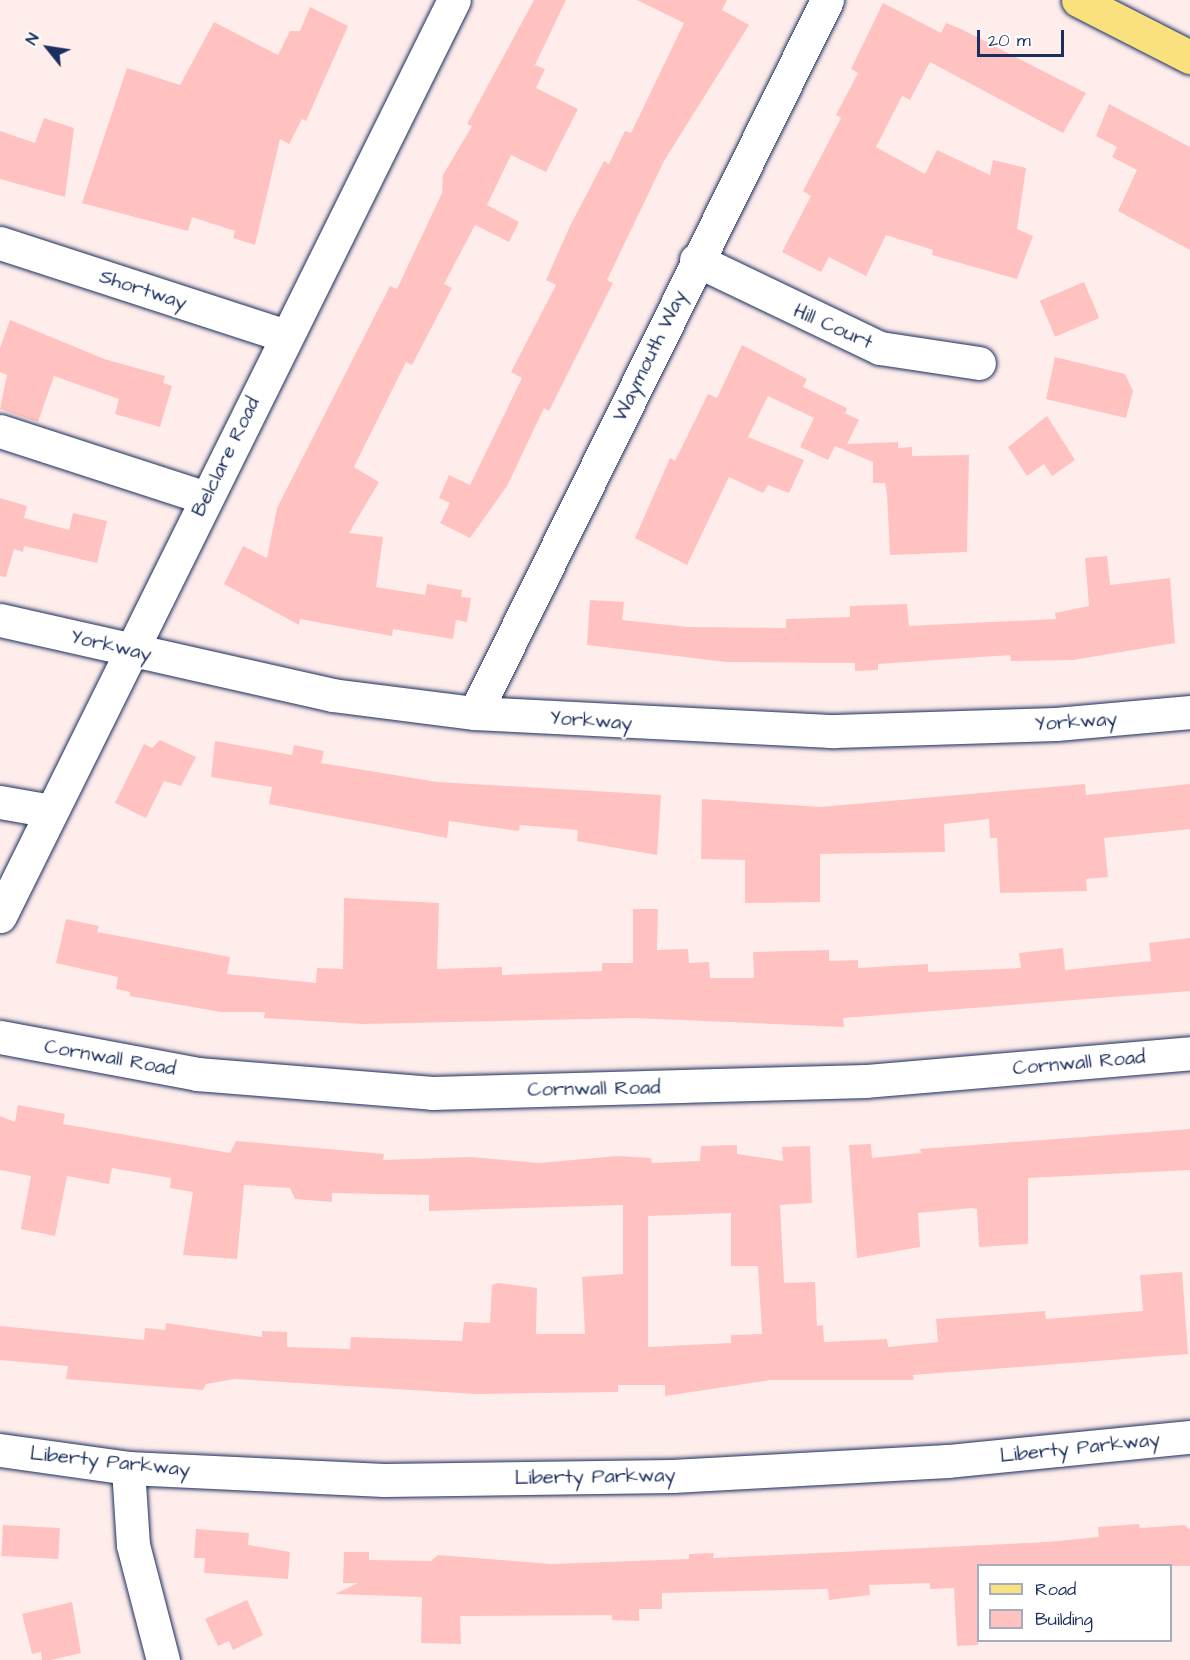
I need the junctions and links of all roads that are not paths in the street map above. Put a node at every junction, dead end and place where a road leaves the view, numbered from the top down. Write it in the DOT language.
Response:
graph roads {
  1 [pos="454,0"];
  2 [pos="827,0"];
  3 [pos="1078,0"];
  4 [pos="1190,57"];
  5 [pos="0,243"];
  6 [pos="696,260"];
  7 [pos="286,336"];
  8 [pos="979,363"];
  9 [pos="0,431"];
  10 [pos="206,498"];
  11 [pos="0,620"];
  12 [pos="128,651"];
  13 [pos="1190,712"];
  14 [pos="475,713"];
  15 [pos="0,802"];
  16 [pos="51,811"];
  17 [pos="0,916"];
  18 [pos="0,1037"];
  19 [pos="1190,1053"];
  20 [pos="1190,1437"];
  21 [pos="0,1450"];
  22 [pos="128,1468"];
  23 [pos="163,1660"];
  1 -- 7 [label="street, Belclare Road"];
  2 -- 6 [label="street, Waymouth Way"];
  3 -- 4 [label="main road"];
  5 -- 7 [label="street, Shortway"];
  6 -- 8 [label="street, Hill Court"];
  6 -- 14 [label="street, Waymouth Way"];
  7 -- 10 [label="street, Belclare Road"];
  9 -- 10 [label="street"];
  10 -- 12 [label="street, Belclare Road"];
  11 -- 12 [label="street, Yorkway"];
  12 -- 14 [label="street, Yorkway"];
  12 -- 16 [label="street, Belclare Road"];
  13 -- 14 [label="street, Yorkway"];
  15 -- 16 [label="street"];
  16 -- 17 [label="street, Belclare Road"];
  18 -- 19 [label="street, Cornwall Road"];
  20 -- 22 [label="street, Liberty Parkway"];
  21 -- 22 [label="street, Liberty Parkway"];
  22 -- 23 [label="street"];
}
